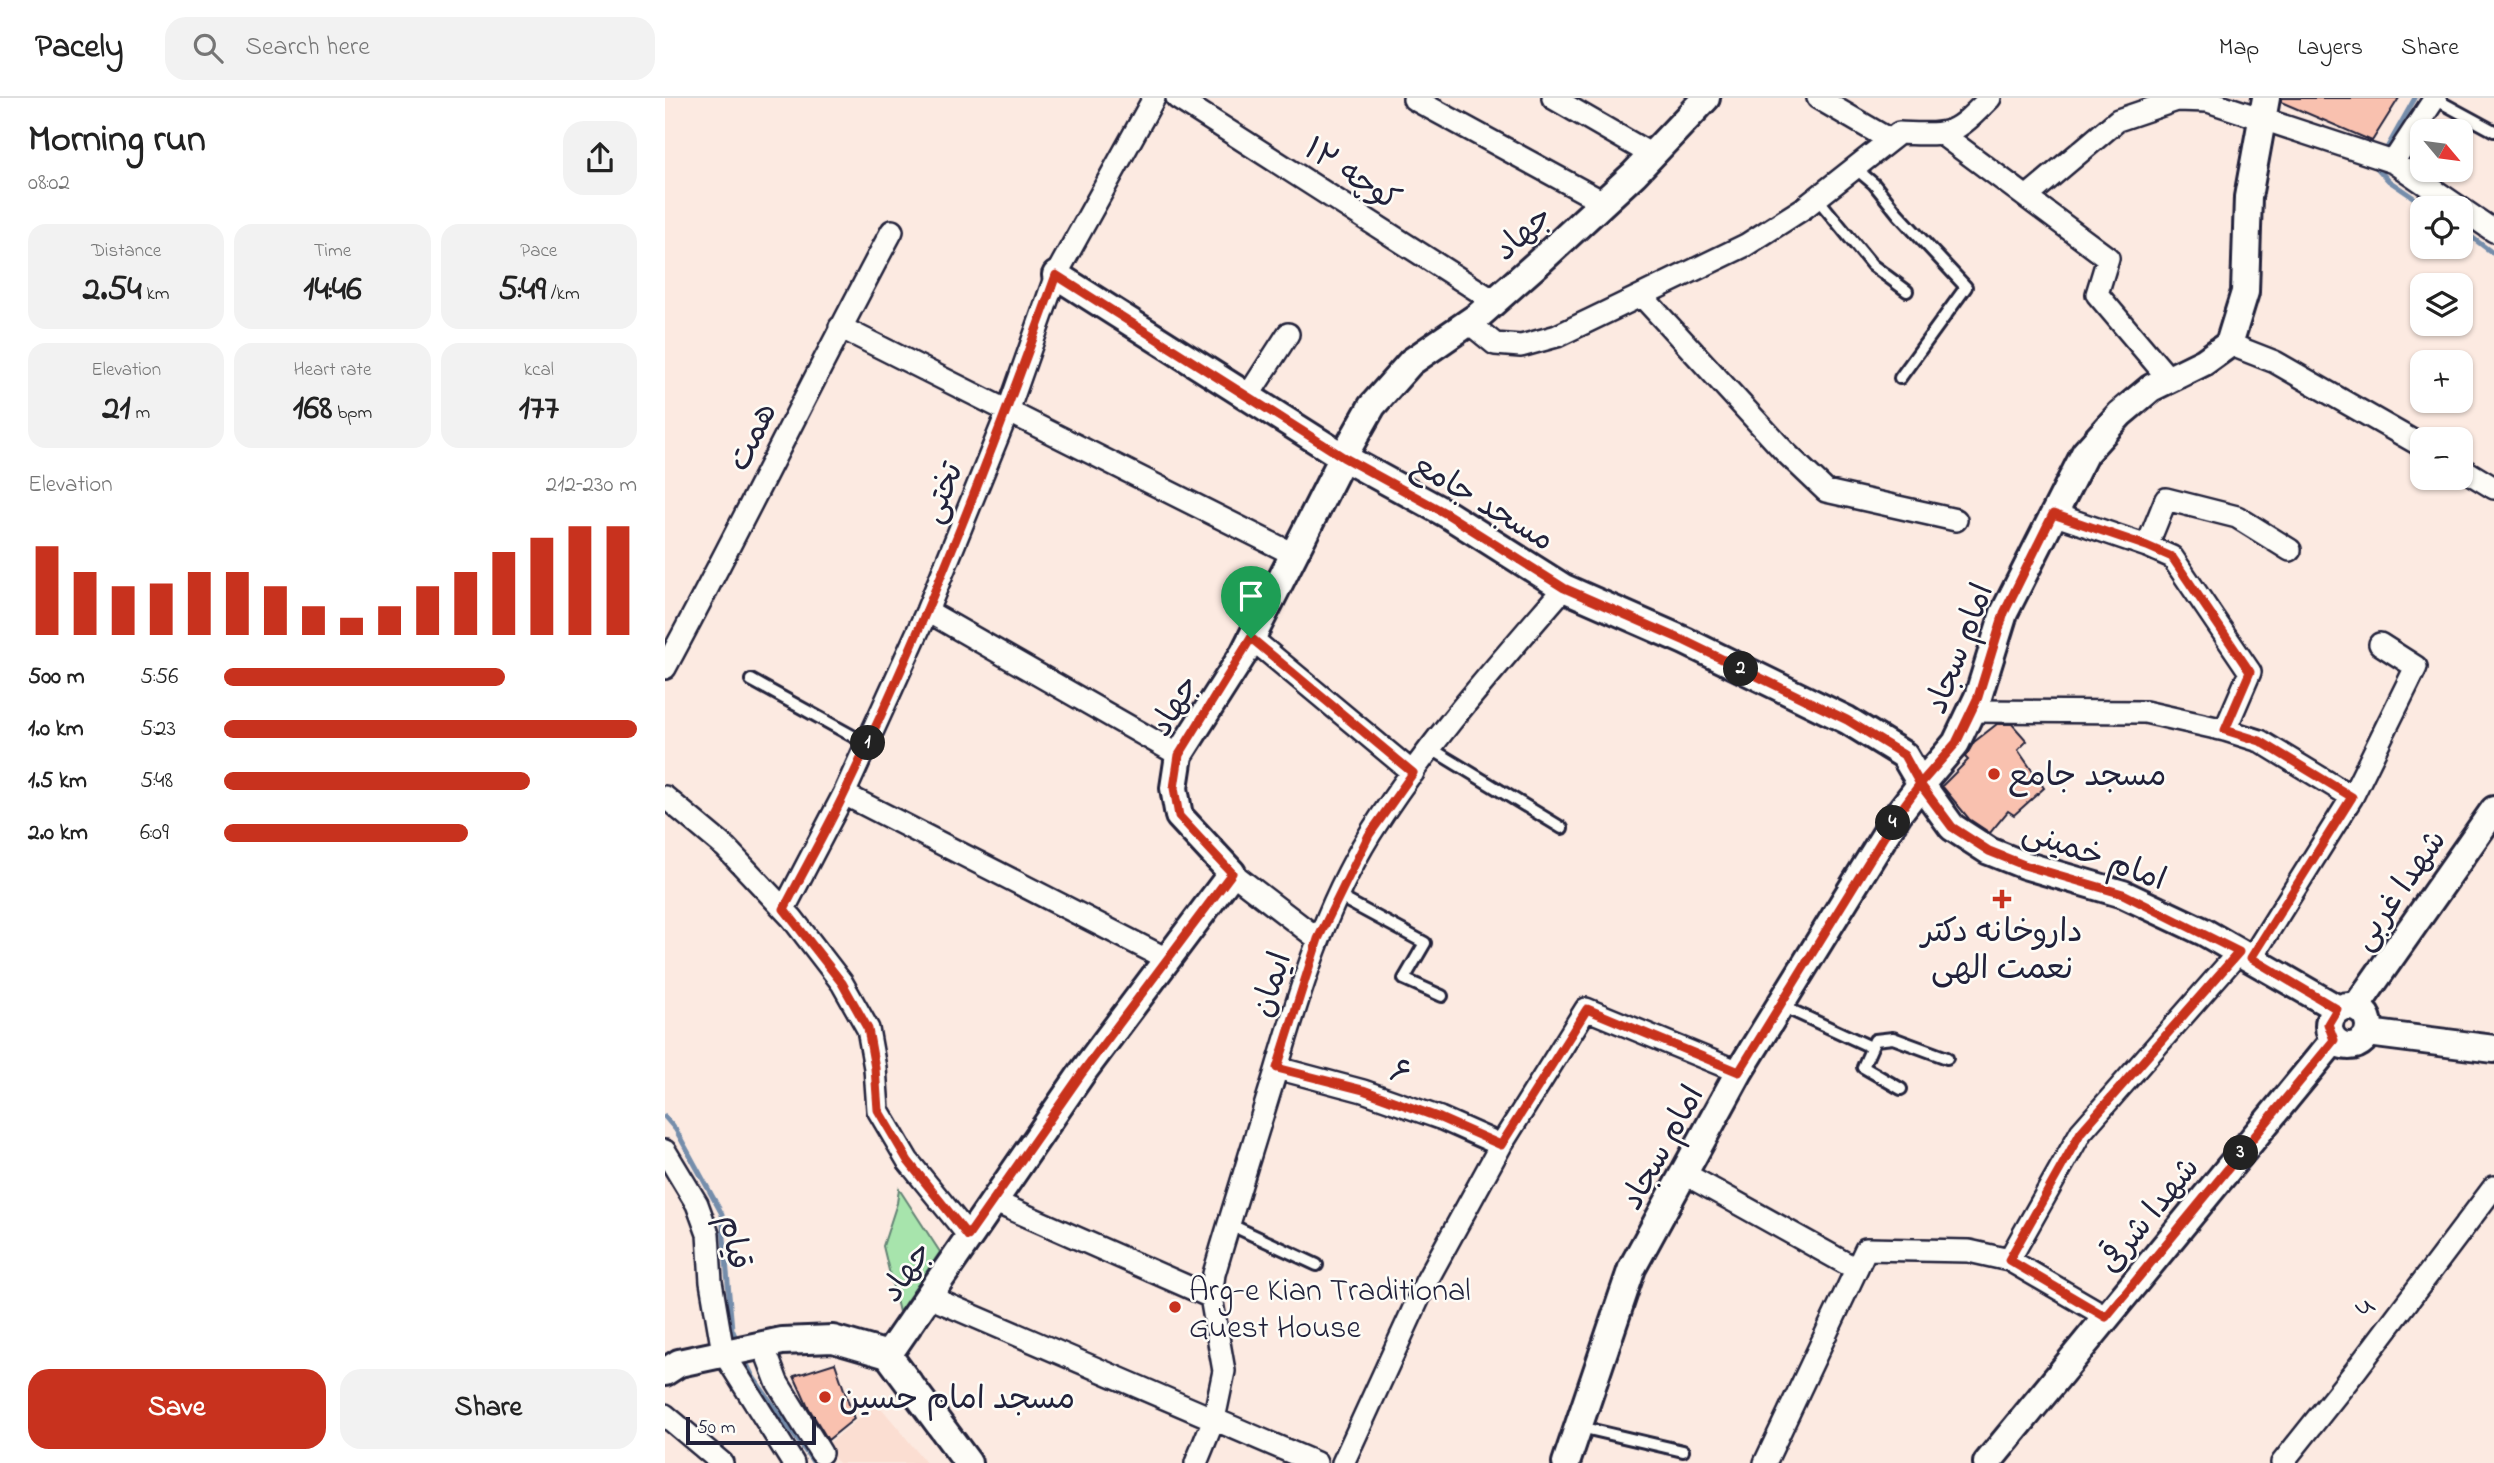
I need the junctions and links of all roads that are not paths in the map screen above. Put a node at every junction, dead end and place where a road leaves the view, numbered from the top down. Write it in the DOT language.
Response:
graph roads {
  1 [pos="1154,98"];
  2 [pos="1177,98"];
  3 [pos="1553,98"];
  4 [pos="1706,98"];
  5 [pos="1818,98"];
  6 [pos="1990,98"];
  7 [pos="2435,98"];
  8 [pos="1414,99"];
  9 [pos="2263,108"];
  10 [pos="2494,131"];
  11 [pos="1943,135"];
  12 [pos="1890,140"];
  13 [pos="1652,155"];
  14 [pos="2384,158"];
  15 [pos="1855,167"];
  16 [pos="2028,196"];
  17 [pos="1817,198"];
  18 [pos="1603,202"];
  19 [pos="892,231"];
  20 [pos="2494,231"];
  21 [pos="1056,275"];
  22 [pos="1907,290"];
  23 [pos="1642,296"];
  24 [pos="1494,301"];
  25 [pos="1468,322"];
  26 [pos="840,327"];
  27 [pos="1287,334"];
  28 [pos="2229,344"];
  29 [pos="1900,378"];
  30 [pos="2169,379"];
  31 [pos="1248,396"];
  32 [pos="1008,411"];
  33 [pos="2410,439"];
  34 [pos="1343,457"];
  35 [pos="2473,475"];
  36 [pos="2494,488"];
  37 [pos="2053,514"];
  38 [pos="1956,520"];
  39 [pos="2147,546"];
  40 [pos="2290,550"];
  41 [pos="1295,555"];
  42 [pos="1564,588"];
  43 [pos="927,611"];
  44 [pos="1251,638"];
  45 [pos="2380,644"];
  46 [pos="665,668"];
  47 [pos="751,680"];
  48 [pos="1972,711"];
  49 [pos="2225,730"];
  50 [pos="867,744"];
  51 [pos="1430,748"];
  52 [pos="1179,755"];
  53 [pos="1413,773"];
  54 [pos="1920,784"];
  55 [pos="844,794"];
  56 [pos="665,797"];
  57 [pos="2352,797"];
  58 [pos="2494,810"];
  59 [pos="1562,828"];
  60 [pos="1232,873"];
  61 [pos="1338,896"];
  62 [pos="784,909"];
  63 [pos="1318,939"];
  64 [pos="2245,955"];
  65 [pos="1167,959"];
  66 [pos="1442,996"];
  67 [pos="1779,1005"];
  68 [pos="2346,1008"];
  69 [pos="2368,1033"];
  70 [pos="2334,1040"];
  71 [pos="1871,1047"];
  72 [pos="2494,1049"];
  73 [pos="1947,1058"];
  74 [pos="1277,1068"];
  75 [pos="1739,1072"];
  76 [pos="1902,1089"];
  77 [pos="1501,1145"];
  78 [pos="665,1151"];
  79 [pos="1685,1174"];
  80 [pos="2494,1187"];
  81 [pos="993,1201"];
  82 [pos="1229,1224"];
  83 [pos="968,1236"];
  84 [pos="2009,1260"];
  85 [pos="1317,1265"];
  86 [pos="1856,1269"];
  87 [pos="927,1296"];
  88 [pos="1211,1297"];
  89 [pos="2106,1317"];
  90 [pos="736,1350"];
  91 [pos="888,1354"];
  92 [pos="665,1372"];
  93 [pos="665,1389"];
  94 [pos="665,1415"];
  95 [pos="1214,1419"];
  96 [pos="1579,1427"];
  97 [pos="1683,1451"];
  98 [pos="821,1453"];
  99 [pos="722,1463"];
  100 [pos="793,1463"];
  101 [pos="968,1463"];
  102 [pos="1196,1463"];
  103 [pos="1316,1463"];
  104 [pos="1343,1463"];
  105 [pos="1566,1463"];
  106 [pos="1765,1463"];
  107 [pos="1987,1463"];
  108 [pos="2282,1463"];
  1 -- 21 [label="street, تختی"];
  2 -- 24 [label="street, کوچه ۱۲"];
  3 -- 13 [label="street"];
  4 -- 13 [label="street, جهاد"];
  5 -- 12 [label="street"];
  6 -- 11 [label="street"];
  7 -- 10 [label="lane"];
  7 -- 14 [label="street"];
  8 -- 18 [label="street"];
  9 -- 14 [label="street"];
  9 -- 16 [label="street"];
  9 -- 28 [label="street"];
  11 -- 12 [label="street"];
  11 -- 16 [label="street"];
  12 -- 15 [label="street"];
  13 -- 18 [label="street, جهاد"];
  14 -- 20 [label="street"];
  15 -- 17 [label="street"];
  15 -- 29 [label="lane"];
  16 -- 30 [label="street"];
  17 -- 22 [label="lane"];
  17 -- 23 [label="street"];
  18 -- 24 [label="street, جهاد"];
  19 -- 26 [label="street, همت"];
  21 -- 31 [label="street, مسجد جامع"];
  21 -- 32 [label="street, تختی"];
  23 -- 25 [label="street"];
  23 -- 38 [label="street"];
  24 -- 25 [label="street, جهاد"];
  25 -- 34 [label="street, جهاد"];
  26 -- 32 [label="street"];
  26 -- 46 [label="street, همت"];
  27 -- 31 [label="street"];
  28 -- 30 [label="street, امام سجاد"];
  28 -- 33 [label="street"];
  30 -- 37 [label="street, امام سجاد"];
  31 -- 34 [label="street, مسجد جامع"];
  32 -- 41 [label="street"];
  32 -- 43 [label="street, تختی"];
  34 -- 41 [label="street, جهاد"];
  34 -- 42 [label="street, مسجد جامع"];
  35 -- 36 [label="street"];
  37 -- 39 [label="street"];
  37 -- 48 [label="street, امام سجاد"];
  39 -- 40 [label="street"];
  39 -- 49 [label="street"];
  41 -- 44 [label="street, جهاد"];
  42 -- 51 [label="street, ایمان"];
  42 -- 54 [label="street, مسجد جامع"];
  43 -- 50 [label="street, تختی"];
  43 -- 52 [label="street"];
  44 -- 52 [label="street, جهاد"];
  44 -- 53 [label="street"];
  45 -- 57 [label="street"];
  47 -- 50 [label="lane"];
  48 -- 49 [label="street"];
  48 -- 54 [label="street, امام سجاد"];
  49 -- 57 [label="street"];
  50 -- 55 [label="street, تختی"];
  51 -- 53 [label="street, ایمان"];
  51 -- 59 [label="lane"];
  52 -- 60 [label="street, جهاد"];
  53 -- 61 [label="street, ایمان"];
  54 -- 64 [label="street, امام خمینی"];
  54 -- 67 [label="street, امام سجاد"];
  55 -- 62 [label="street, تختی"];
  55 -- 65 [label="street"];
  56 -- 62 [label="street"];
  57 -- 64 [label="street"];
  58 -- 68 [label="street, شهدا غربی"];
  60 -- 63 [label="street"];
  60 -- 65 [label="street, جهاد"];
  61 -- 63 [label="street, ایمان"];
  61 -- 66 [label="lane"];
  62 -- 83 [label="street"];
  63 -- 74 [label="street, ایمان"];
  64 -- 68 [label="street, امام خمینی"];
  64 -- 84 [label="street"];
  65 -- 81 [label="street, جهاد"];
  67 -- 71 [label="lane"];
  67 -- 75 [label="street, امام سجاد"];
  68 -- 69 [label="street"];
  68 -- 70 [label="street"];
  69 -- 70 [label="street"];
  69 -- 72 [label="street"];
  70 -- 89 [label="street, شهدا شرقی"];
  71 -- 73 [label="lane"];
  71 -- 76 [label="lane"];
  74 -- 77 [label="street, ۶"];
  74 -- 82 [label="street, ایمان"];
  75 -- 77 [label="street"];
  75 -- 79 [label="street, امام سجاد"];
  77 -- 104 [label="street"];
  78 -- 90 [label="street, قیام"];
  79 -- 86 [label="street"];
  79 -- 96 [label="street, امام سجاد"];
  80 -- 108 [label="street, 4"];
  81 -- 83 [label="street, جهاد"];
  81 -- 88 [label="street"];
  82 -- 85 [label="lane"];
  82 -- 88 [label="street, ایمان"];
  83 -- 87 [label="street, جهاد"];
  84 -- 86 [label="street"];
  84 -- 89 [label="street"];
  86 -- 106 [label="street"];
  87 -- 91 [label="street, جهاد"];
  87 -- 95 [label="street"];
  88 -- 95 [label="street, ایمان"];
  89 -- 107 [label="street, شهدا شرقی"];
  90 -- 91 [label="street"];
  90 -- 92 [label="street"];
  90 -- 93 [label="street"];
  90 -- 98 [label="street"];
  90 -- 100 [label="street"];
  91 -- 101 [label="street"];
  94 -- 99 [label="street"];
  95 -- 102 [label="street, ایمان"];
  95 -- 103 [label="street"];
  96 -- 97 [label="lane"];
  96 -- 105 [label="street, امام سجاد"];
}
